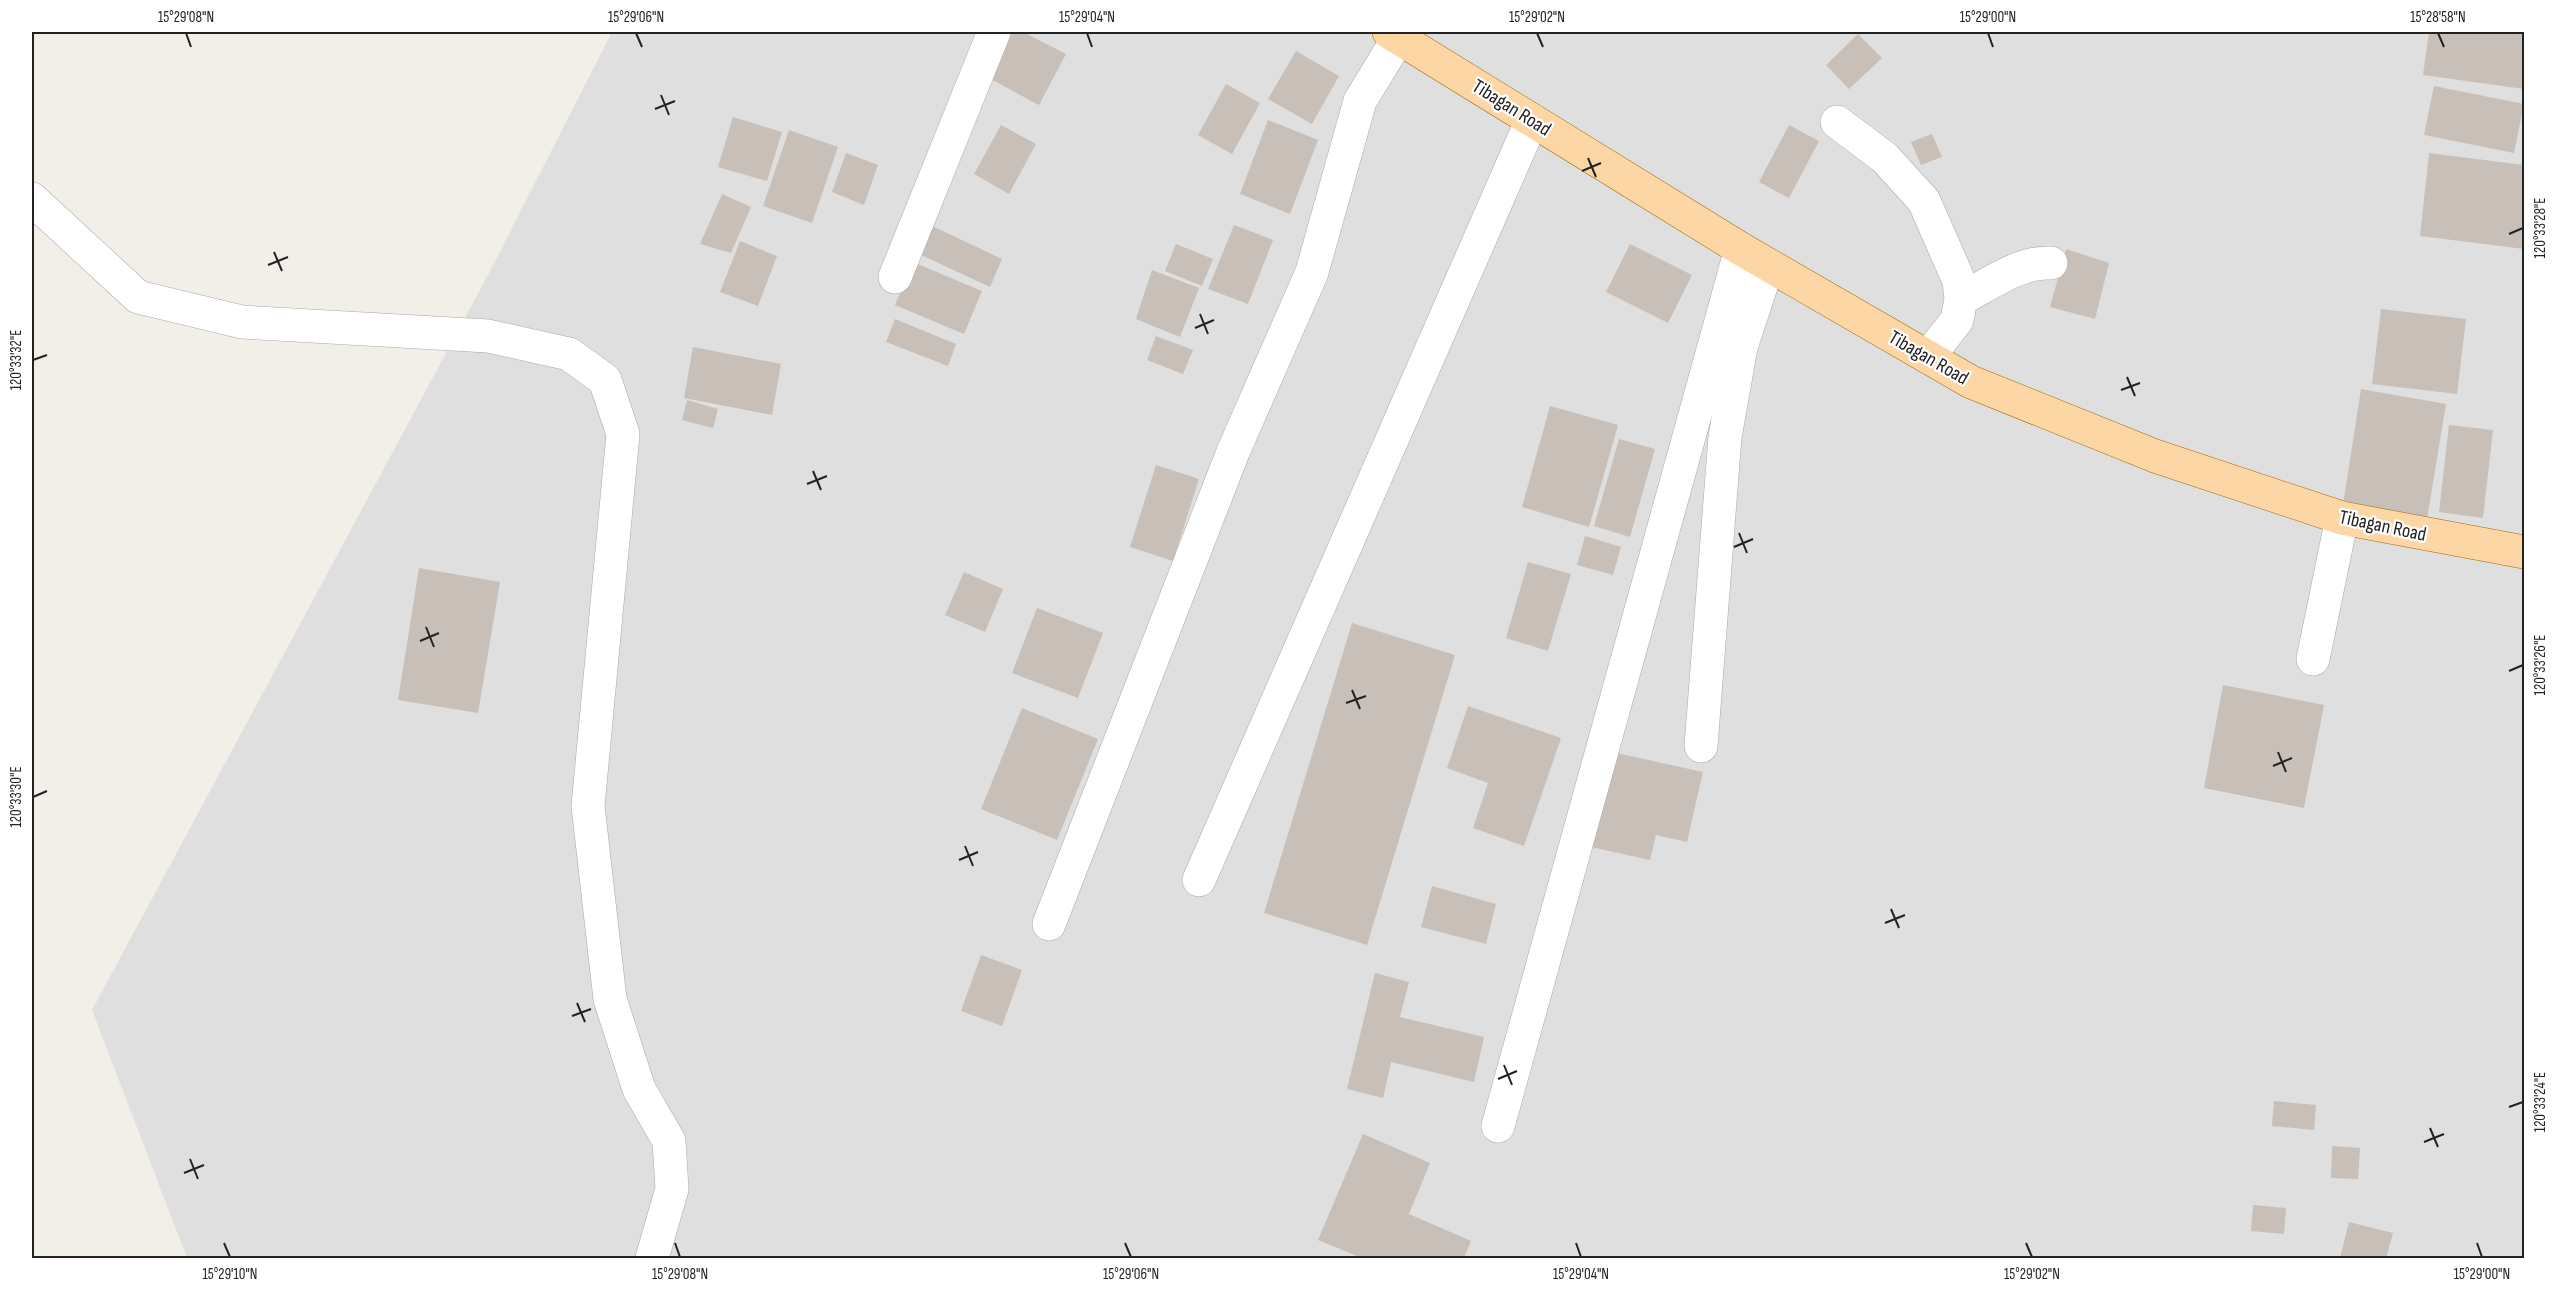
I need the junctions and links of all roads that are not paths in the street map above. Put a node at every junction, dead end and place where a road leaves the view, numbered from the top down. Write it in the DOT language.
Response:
graph roads {
  1 [pos="994,32"];
  2 [pos="1394,34"];
  3 [pos="1532,120"];
  4 [pos="1838,122"];
  5 [pos="32,199"];
  6 [pos="1755,257"];
  7 [pos="2051,263"];
  8 [pos="895,277"];
  9 [pos="1961,299"];
  10 [pos="1928,357"];
  11 [pos="2342,518"];
  12 [pos="2524,552"];
  13 [pos="2313,659"];
  14 [pos="1701,746"];
  15 [pos="1199,880"];
  16 [pos="1049,924"];
  17 [pos="1498,1126"];
  18 [pos="652,1258"];
  1 -- 8 [label="street"];
  2 -- 3 [label="main road, Tibagan Road"];
  2 -- 16 [label="street"];
  3 -- 6 [label="main road, Tibagan Road"];
  3 -- 15 [label="street"];
  4 -- 9 [label="street"];
  5 -- 18 [label="street"];
  6 -- 10 [label="main road, Tibagan Road"];
  6 -- 14 [label="street"];
  6 -- 17 [label="street"];
  7 -- 9 [label="street"];
  9 -- 10 [label="street"];
  10 -- 11 [label="main road, Tibagan Road"];
  11 -- 12 [label="main road, Tibagan Road"];
  11 -- 13 [label="street"];
}
